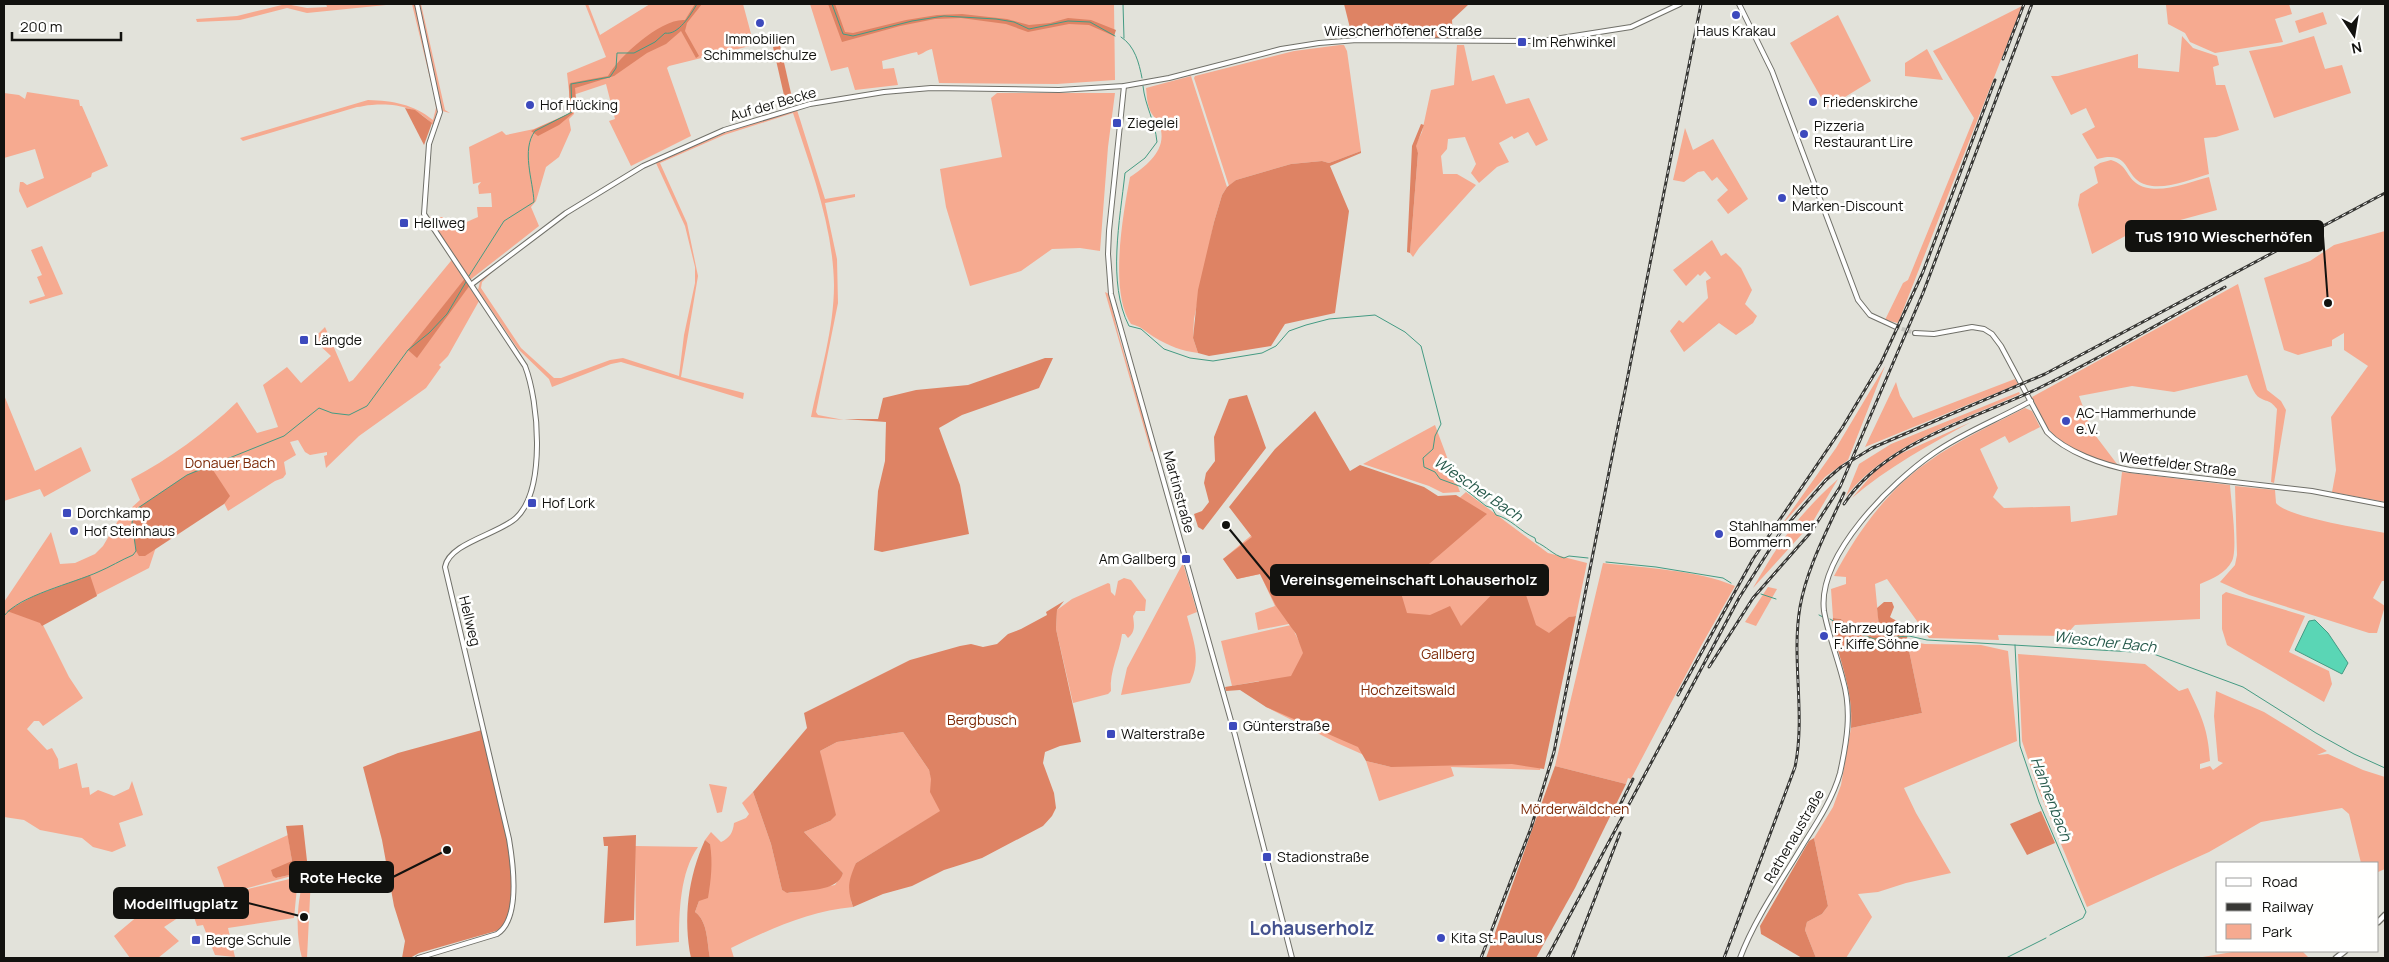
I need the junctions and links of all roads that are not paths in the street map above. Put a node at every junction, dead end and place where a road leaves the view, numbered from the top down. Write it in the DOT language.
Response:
graph roads {
  1 [pos="417,4"];
  2 [pos="1680,4"];
  3 [pos="1739,4"];
  4 [pos="1124,86"];
  5 [pos="472,284"];
  6 [pos="1896,327"];
  7 [pos="1915,333"];
  8 [pos="2031,401"];
  9 [pos="2385,505"];
  10 [pos="418,958"];
  11 [pos="1292,958"];
  12 [pos="1740,958"];
  1 -- 5 [label="street, Hellweg"];
  2 -- 4 [label="street, Wiescherhöfener Straße"];
  3 -- 6 [label="street"];
  4 -- 5 [label="street, Auf der Becke"];
  4 -- 11 [label="street, Martinstraße"];
  5 -- 10 [label="street, Hellweg"];
  7 -- 8 [label="street, Weetfelder Straße"];
  8 -- 9 [label="street, Weetfelder Straße"];
  8 -- 12 [label="street, Rathenaustraße"];
}
